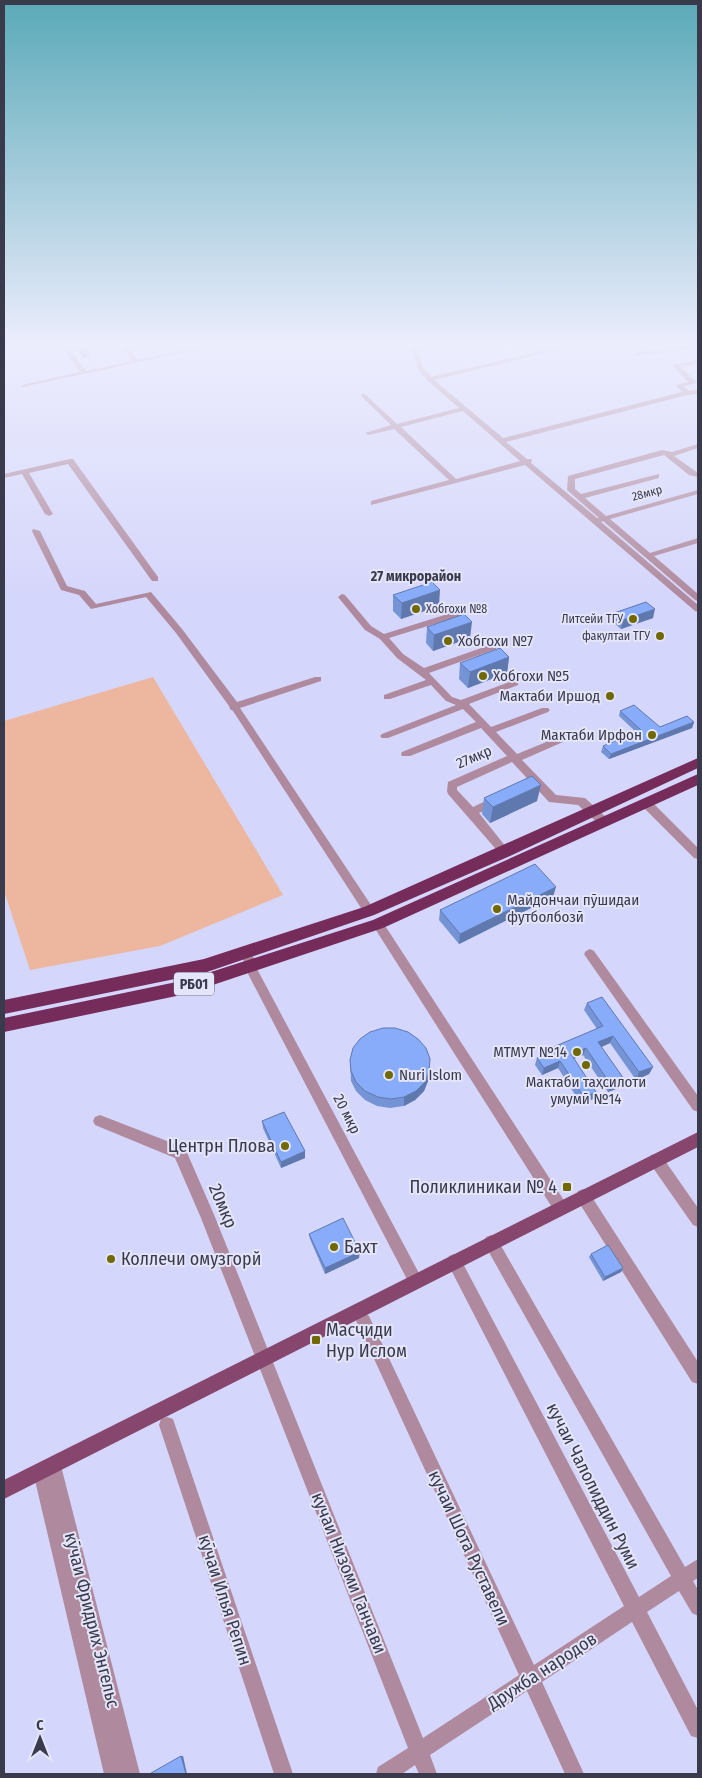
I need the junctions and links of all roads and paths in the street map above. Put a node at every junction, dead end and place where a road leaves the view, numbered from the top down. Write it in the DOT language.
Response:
graph roads {
  1 [pos="392,428"];
  2 [pos="397,428"];
  3 [pos="485,428"];
  4 [pos="552,428"];
  5 [pos="369,433"];
  6 [pos="500,441"];
  7 [pos="698,446"];
  8 [pos="665,452"];
  9 [pos="525,462"];
  10 [pos="24,471"];
  11 [pos="698,475"];
  12 [pos="4,476"];
  13 [pos="656,476"];
  14 [pos="454,482"];
  15 [pos="571,487"];
  16 [pos="698,492"];
  17 [pos="579,497"];
  18 [pos="374,503"];
  19 [pos="50,514"];
  20 [pos="599,520"];
  21 [pos="36,531"];
  22 [pos="698,540"];
  23 [pos="647,556"];
  24 [pos="154,579"];
  25 [pos="342,597"];
  26 [pos="698,598"];
  27 [pos="698,609"];
  28 [pos="457,614"];
  29 [pos="383,637"];
  30 [pos="493,647"];
  31 [pos="423,672"];
  32 [pos="318,679"];
  33 [pos="431,682"];
  34 [pos="515,683"];
  35 [pos="387,697"];
  36 [pos="462,705"];
  37 [pos="233,706"];
  38 [pos="545,710"];
  39 [pos="486,727"];
  40 [pos="386,736"];
  41 [pos="569,736"];
  42 [pos="406,754"];
  43 [pos="514,758"];
  44 [pos="698,763"];
  45 [pos="698,779"];
  46 [pos="504,798"];
  47 [pos="646,803"];
  48 [pos="593,811"];
  49 [pos="472,812"];
  50 [pos="604,822"];
  51 [pos="505,852"];
  52 [pos="698,855"];
  53 [pos="374,917"];
  54 [pos="590,954"];
  55 [pos="249,959"];
  56 [pos="4,1006"];
  57 [pos="4,1025"];
  58 [pos="698,1106"];
  59 [pos="100,1121"];
  60 [pos="698,1139"];
  61 [pos="656,1160"];
  62 [pos="583,1196"];
  63 [pos="560,1207"];
  64 [pos="698,1220"];
  65 [pos="491,1242"];
  66 [pos="454,1261"];
  67 [pos="414,1280"];
  68 [pos="364,1321"];
  69 [pos="265,1362"];
  70 [pos="698,1376"];
  71 [pos="167,1425"];
  72 [pos="47,1469"];
  73 [pos="4,1490"];
  74 [pos="698,1568"];
  75 [pos="682,1579"];
  76 [pos="698,1607"];
  77 [pos="635,1610"];
  78 [pos="530,1679"];
  79 [pos="698,1729"];
  80 [pos="419,1752"];
  81 [pos="114,1774"];
  82 [pos="131,1774"];
  83 [pos="284,1774"];
  84 [pos="385,1774"];
  85 [pos="428,1774"];
  86 [pos="575,1774"];
  1 -- 5 [label="street"];
  2 -- 14 [label="street"];
  3 -- 6 [label="street"];
  4 -- 6 [label="street"];
  6 -- 9 [label="street"];
  7 -- 8 [label="street"];
  8 -- 11 [label="street"];
  8 -- 15 [label="street"];
  9 -- 14 [label="street"];
  9 -- 15 [label="street"];
  9 -- 20 [label="street"];
  10 -- 12 [label="street"];
  10 -- 19 [label="street"];
  10 -- 24 [label="street"];
  13 -- 17 [label="street, 28мкр"];
  14 -- 18 [label="street"];
  15 -- 17 [label="street"];
  16 -- 20 [label="street, 28мкр"];
  17 -- 20 [label="street"];
  20 -- 23 [label="street"];
  20 -- 27 [label="street"];
  21 -- 37 [label="street"];
  22 -- 23 [label="street"];
  23 -- 26 [label="street"];
  25 -- 29 [label="street, 27мкр"];
  28 -- 29 [label="street"];
  29 -- 31 [label="street, 27мкр"];
  30 -- 31 [label="street"];
  31 -- 33 [label="street, 27мкр"];
  32 -- 37 [label="street"];
  33 -- 35 [label="street"];
  33 -- 36 [label="street, 27мкр"];
  34 -- 36 [label="street"];
  36 -- 39 [label="street, 27мкр"];
  36 -- 40 [label="street"];
  37 -- 53 [label="street"];
  38 -- 39 [label="street, 27мкр"];
  39 -- 42 [label="street"];
  39 -- 43 [label="street, 27мкр"];
  41 -- 43 [label="street, 27мкр"];
  43 -- 48 [label="street, 27мкр"];
  43 -- 49 [label="street, 27мкр"];
  44 -- 48 [label="highway, РБ01"];
  45 -- 47 [label="highway, РБ01"];
  46 -- 49 [label="street"];
  47 -- 50 [label="highway, РБ01"];
  47 -- 52 [label="street"];
  48 -- 50 [label="street, 27мкр"];
  48 -- 51 [label="highway, РБ01"];
  49 -- 51 [label="street, 27мкр"];
  50 -- 53 [label="highway, РБ01"];
  51 -- 53 [label="highway, РБ01"];
  53 -- 55 [label="highway, РБ01"];
  53 -- 63 [label="street"];
  54 -- 58 [label="street"];
  55 -- 56 [label="highway, РБ01"];
  55 -- 57 [label="highway, РБ01"];
  55 -- 67 [label="street, 20 мкр"];
  59 -- 69 [label="street, 20мкр"];
  60 -- 61 [label="main road"];
  61 -- 62 [label="main road"];
  61 -- 64 [label="street"];
  62 -- 63 [label="main road"];
  62 -- 70 [label="street"];
  63 -- 65 [label="main road"];
  65 -- 66 [label="main road"];
  65 -- 75 [label="street, кучаи Чалолиддин Руми"];
  66 -- 67 [label="main road"];
  66 -- 77 [label="street, кучаи Чалолиддин Руми"];
  67 -- 69 [label="main road"];
  68 -- 78 [label="street, кучаи Шота Руставели"];
  69 -- 72 [label="main road"];
  69 -- 80 [label="street, кучаи Низоми Ганчави"];
  71 -- 83 [label="street, кӯчаи Илья Репин"];
  72 -- 73 [label="main road"];
  72 -- 81 [label="street, кӯчаи Фридрих Энгельс"];
  72 -- 82 [label="street, кӯчаи Фридрих Энгельс"];
  74 -- 75 [label="street, Дружба народов"];
  75 -- 76 [label="street, кучаи Чалолиддин Руми"];
  75 -- 77 [label="street, Дружба народов"];
  77 -- 78 [label="street, Дружба народов"];
  77 -- 79 [label="street, кучаи Чалолиддин Руми"];
  78 -- 80 [label="street, Дружба народов"];
  78 -- 86 [label="street, кучаи Шота Руставели"];
  80 -- 84 [label="street, Дружба народов"];
  80 -- 85 [label="street, кучаи Низоми Ганчави"];
}
